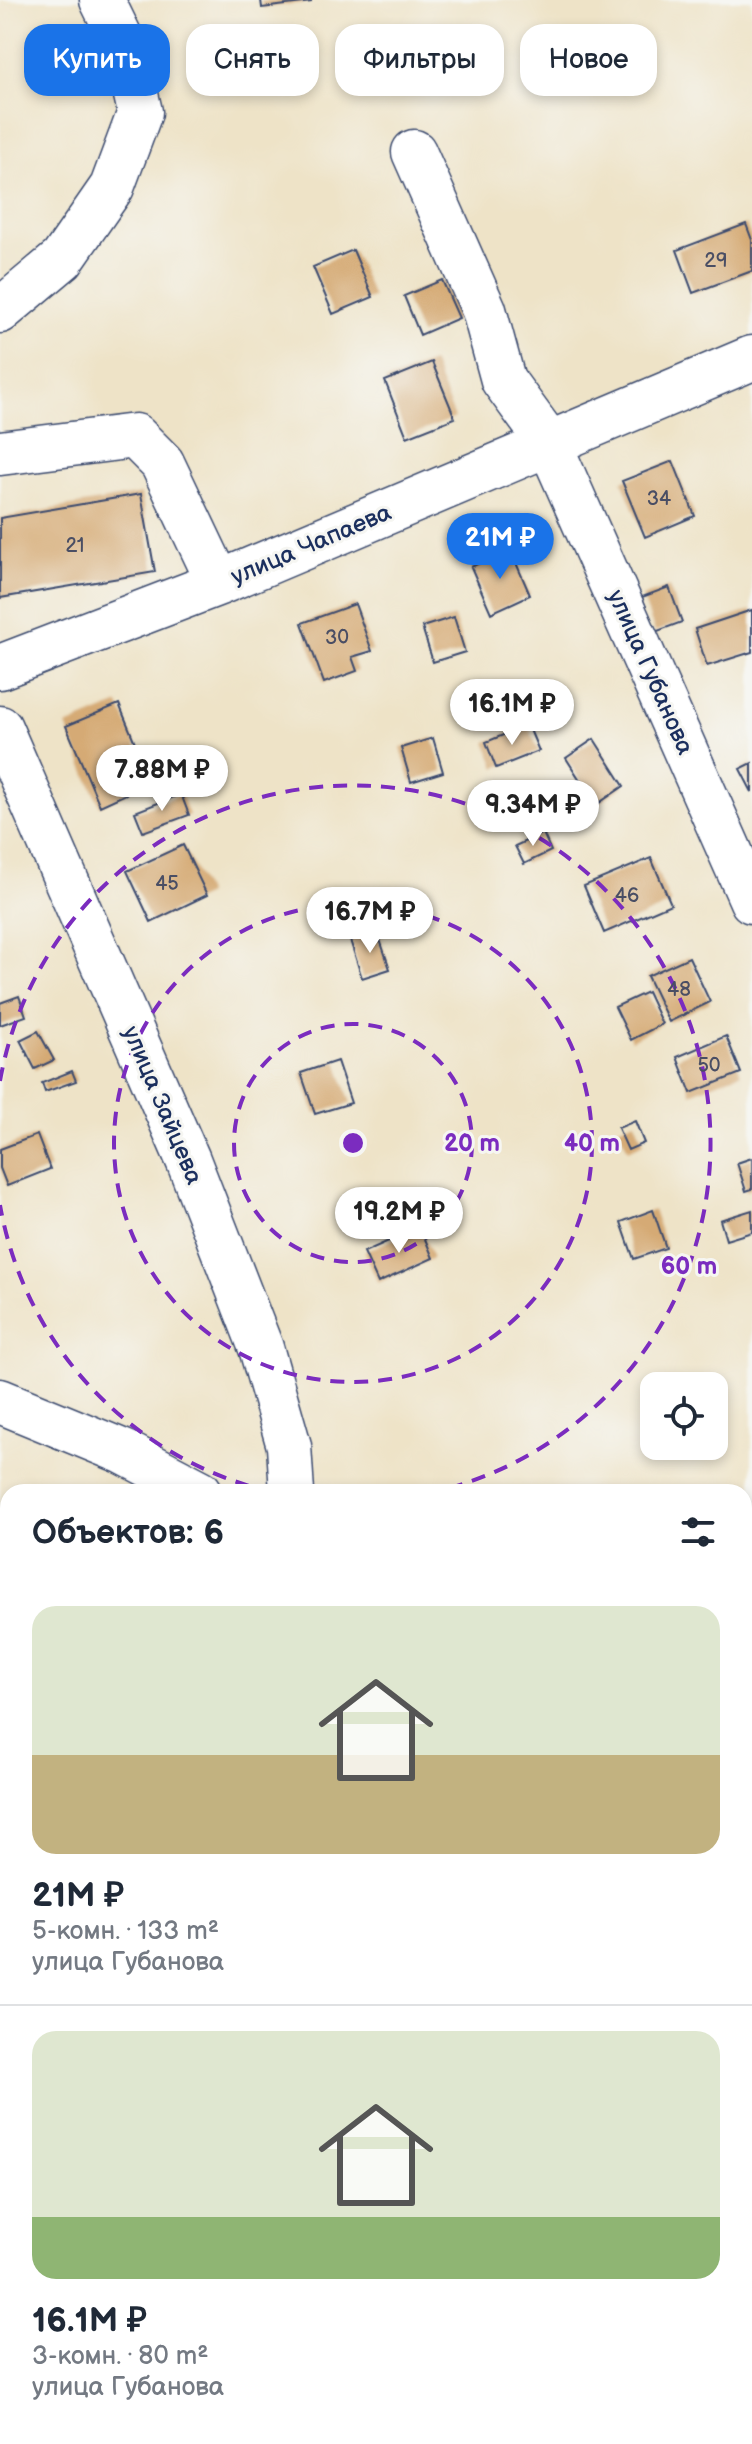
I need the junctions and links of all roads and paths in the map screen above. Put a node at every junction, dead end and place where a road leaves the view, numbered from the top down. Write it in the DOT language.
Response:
graph roads {
  1 [pos="102,0"];
  2 [pos="414,152"];
  3 [pos="0,311"];
  4 [pos="752,358"];
  5 [pos="549,443"];
  6 [pos="0,453"];
  7 [pos="219,583"];
  8 [pos="0,667"];
  9 [pos="0,728"];
  10 [pos="752,901"];
  11 [pos="0,1401"];
  12 [pos="185,1484"];
  13 [pos="291,1484"];
  1 -- 3 [label="street"];
  2 -- 5 [label="street, улица Губанова"];
  4 -- 5 [label="street, улица Чапаева"];
  5 -- 7 [label="street, улица Чапаева"];
  5 -- 10 [label="street, улица Губанова"];
  6 -- 7 [label="street"];
  7 -- 8 [label="street, улица Чапаева"];
  9 -- 13 [label="street, улица Зайцева"];
  11 -- 12 [label="street"];
}
